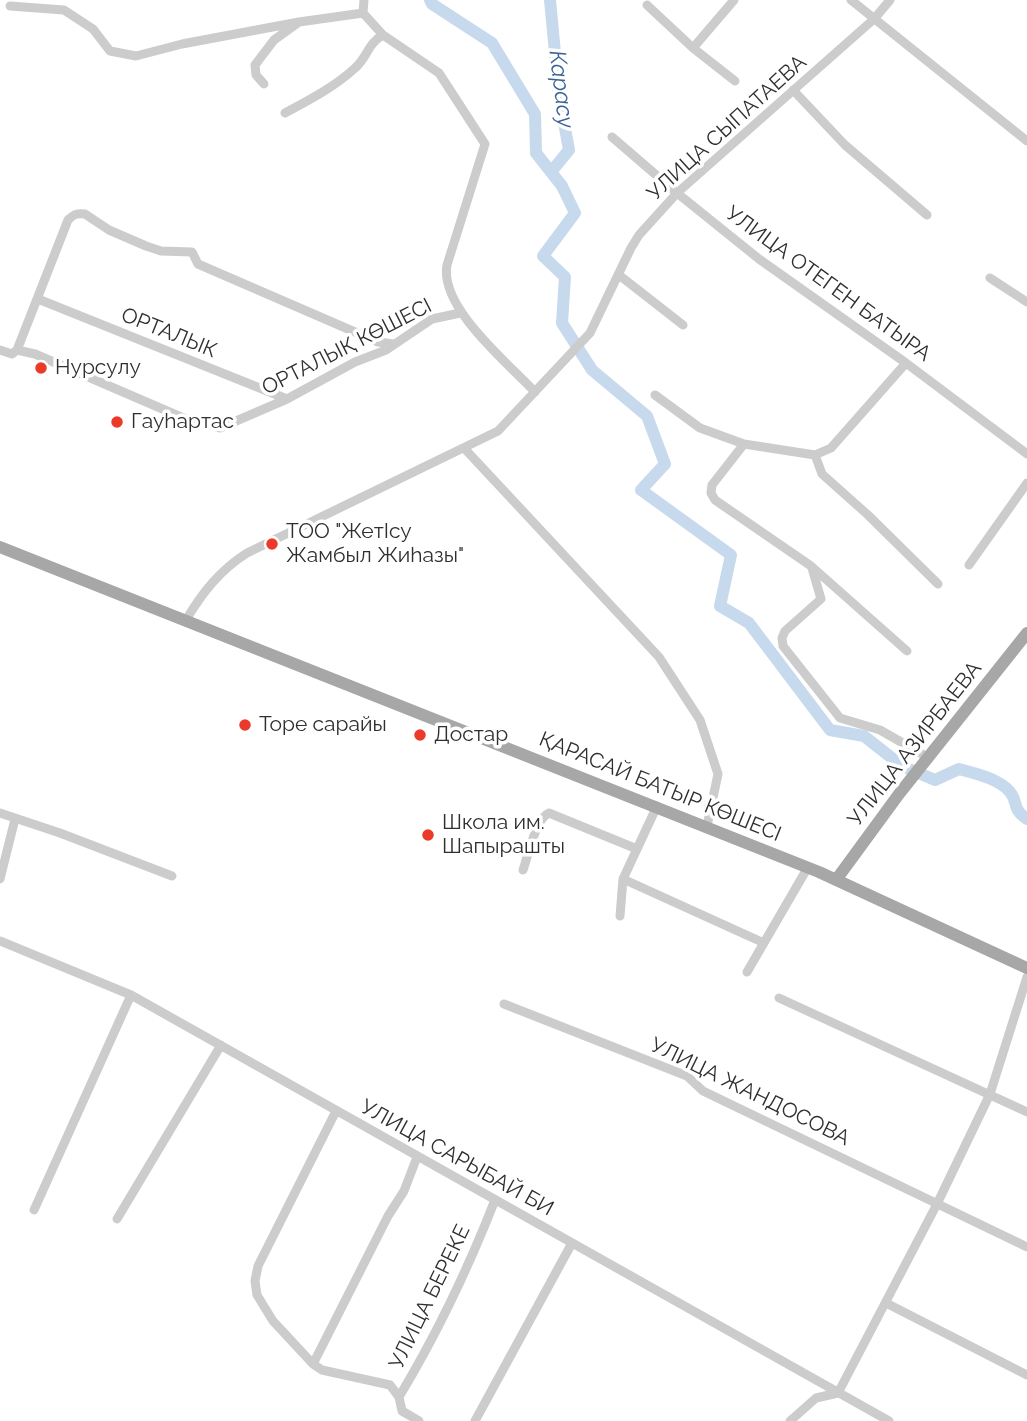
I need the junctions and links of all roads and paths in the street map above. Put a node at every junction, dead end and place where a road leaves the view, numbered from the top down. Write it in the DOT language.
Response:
graph roads {
  1 [pos="364,0"];
  2 [pos="734,0"];
  3 [pos="851,0"];
  4 [pos="890,0"];
  5 [pos="648,5"];
  6 [pos="10,6"];
  7 [pos="363,13"];
  8 [pos="874,19"];
  9 [pos="299,22"];
  10 [pos="383,35"];
  11 [pos="693,48"];
  12 [pos="734,81"];
  13 [pos="264,84"];
  14 [pos="793,90"];
  15 [pos="285,113"];
  16 [pos="612,137"];
  17 [pos="1027,141"];
  18 [pos="677,193"];
  19 [pos="928,215"];
  20 [pos="619,275"];
  21 [pos="989,278"];
  22 [pos="38,299"];
  23 [pos="1027,302"];
  24 [pos="460,313"];
  25 [pos="683,325"];
  26 [pos="394,344"];
  27 [pos="0,350"];
  28 [pos="17,350"];
  29 [pos="906,363"];
  30 [pos="536,392"];
  31 [pos="655,395"];
  32 [pos="287,399"];
  33 [pos="744,444"];
  34 [pos="464,448"];
  35 [pos="1027,454"];
  36 [pos="815,455"];
  37 [pos="1027,483"];
  38 [pos="0,547"];
  39 [pos="969,565"];
  40 [pos="811,566"];
  41 [pos="938,584"];
  42 [pos="186,620"];
  43 [pos="1027,633"];
  44 [pos="907,651"];
  45 [pos="926,760"];
  46 [pos="657,806"];
  47 [pos="0,813"];
  48 [pos="15,819"];
  49 [pos="707,827"];
  50 [pos="637,849"];
  51 [pos="808,867"];
  52 [pos="523,870"];
  53 [pos="172,876"];
  54 [pos="623,878"];
  55 [pos="0,879"];
  56 [pos="836,880"];
  57 [pos="620,916"];
  58 [pos="0,941"];
  59 [pos="764,943"];
  60 [pos="1027,968"];
  61 [pos="747,972"];
  62 [pos="1027,977"];
  63 [pos="131,995"];
  64 [pos="779,998"];
  65 [pos="504,1004"];
  66 [pos="220,1045"];
  67 [pos="990,1094"];
  68 [pos="336,1111"];
  69 [pos="1027,1112"];
  70 [pos="417,1157"];
  71 [pos="495,1200"];
  72 [pos="937,1204"];
  73 [pos="34,1210"];
  74 [pos="117,1219"];
  75 [pos="572,1243"];
  76 [pos="1027,1247"];
  77 [pos="886,1303"];
  78 [pos="313,1364"];
  79 [pos="1027,1375"];
  80 [pos="838,1393"];
  81 [pos="399,1397"];
  82 [pos="419,1421"];
  83 [pos="475,1421"];
  84 [pos="790,1421"];
  85 [pos="889,1421"];
  1 -- 7 [label="street"];
  2 -- 11 [label="street"];
  3 -- 8 [label="street"];
  4 -- 8 [label="street, УЛИЦА СЫПАТАЕВА"];
  5 -- 11 [label="street"];
  6 -- 9 [label="street"];
  7 -- 9 [label="street"];
  7 -- 10 [label="street"];
  8 -- 14 [label="street, УЛИЦА СЫПАТАЕВА"];
  8 -- 17 [label="street"];
  9 -- 13 [label="street"];
  10 -- 15 [label="street"];
  10 -- 24 [label="street"];
  11 -- 12 [label="street"];
  14 -- 18 [label="street, УЛИЦА СЫПАТАЕВА"];
  14 -- 19 [label="street"];
  16 -- 18 [label="street, УЛИЦА ОТЕГЕН БАТЫРА"];
  18 -- 20 [label="street, УЛИЦА СЫПАТАЕВА"];
  18 -- 29 [label="street, УЛИЦА ОТЕГЕН БАТЫРА"];
  20 -- 25 [label="street"];
  20 -- 30 [label="street, УЛИЦА СЫПАТАЕВА"];
  21 -- 23 [label="street"];
  22 -- 26 [label="street"];
  22 -- 28 [label="street"];
  22 -- 32 [label="street, ОРТАЛЫК"];
  24 -- 26 [label="street, ОРТАЛЫҚ КӨШЕСІ"];
  24 -- 30 [label="street"];
  26 -- 32 [label="street, ОРТАЛЫҚ КӨШЕСІ"];
  27 -- 28 [label="street, ОРТАЛЫҚ КӨШЕСІ"];
  28 -- 32 [label="street, ОРТАЛЫҚ КӨШЕСІ"];
  29 -- 35 [label="street, УЛИЦА ОТЕГЕН БАТЫРА"];
  29 -- 36 [label="street"];
  30 -- 34 [label="street, УЛИЦА СЫПАТАЕВА"];
  31 -- 33 [label="street"];
  33 -- 36 [label="street"];
  33 -- 40 [label="street"];
  34 -- 42 [label="street, УЛИЦА СЫПАТАЕВА"];
  34 -- 49 [label="street"];
  36 -- 41 [label="street"];
  37 -- 39 [label="street"];
  38 -- 42 [label="main road, ҚАРАСАЙ БАТЫР КӨШЕСІ"];
  40 -- 44 [label="street"];
  40 -- 45 [label="street"];
  42 -- 46 [label="main road, ҚАРАСАЙ БАТЫР КӨШЕСІ"];
  43 -- 45 [label="main road, УЛИЦА АЗИРБАЕВА"];
  45 -- 56 [label="main road, УЛИЦА АЗИРБАЕВА"];
  46 -- 49 [label="main road, ҚАРАСАЙ БАТЫР КӨШЕСІ"];
  46 -- 50 [label="street"];
  47 -- 48 [label="street"];
  48 -- 53 [label="street"];
  48 -- 55 [label="street"];
  49 -- 51 [label="main road, ҚАРАСАЙ БАТЫР КӨШЕСІ"];
  50 -- 52 [label="street"];
  50 -- 54 [label="street"];
  51 -- 56 [label="main road, ҚАРАСАЙ БАТЫР КӨШЕСІ"];
  51 -- 59 [label="street"];
  54 -- 57 [label="street"];
  54 -- 59 [label="street"];
  56 -- 60 [label="main road, ҚАРАСАЙ БАТЫР КӨШЕСІ"];
  58 -- 63 [label="street, УЛИЦА САРЫБАЙ БИ"];
  59 -- 61 [label="street"];
  62 -- 67 [label="street"];
  63 -- 66 [label="street, УЛИЦА САРЫБАЙ БИ"];
  63 -- 73 [label="street"];
  64 -- 67 [label="street"];
  65 -- 72 [label="street, УЛИЦА ЖАНДОСОВА"];
  66 -- 68 [label="street, УЛИЦА САРЫБАЙ БИ"];
  66 -- 74 [label="street"];
  67 -- 69 [label="street"];
  67 -- 72 [label="street"];
  68 -- 70 [label="street, УЛИЦА САРЫБАЙ БИ"];
  68 -- 78 [label="street, УЛИЦА БЕРЕКЕ"];
  70 -- 71 [label="street, УЛИЦА САРЫБАЙ БИ"];
  70 -- 78 [label="street"];
  71 -- 75 [label="street, УЛИЦА САРЫБАЙ БИ"];
  71 -- 81 [label="street, УЛИЦА БЕРЕКЕ"];
  72 -- 76 [label="street, УЛИЦА ЖАНДОСОВА"];
  72 -- 77 [label="street"];
  75 -- 80 [label="street, УЛИЦА САРЫБАЙ БИ"];
  75 -- 83 [label="street"];
  77 -- 79 [label="street"];
  77 -- 80 [label="street"];
  78 -- 81 [label="street, УЛИЦА БЕРЕКЕ"];
  80 -- 84 [label="street"];
  80 -- 85 [label="street, УЛИЦА САРЫБАЙ БИ"];
  81 -- 82 [label="street"];
}
